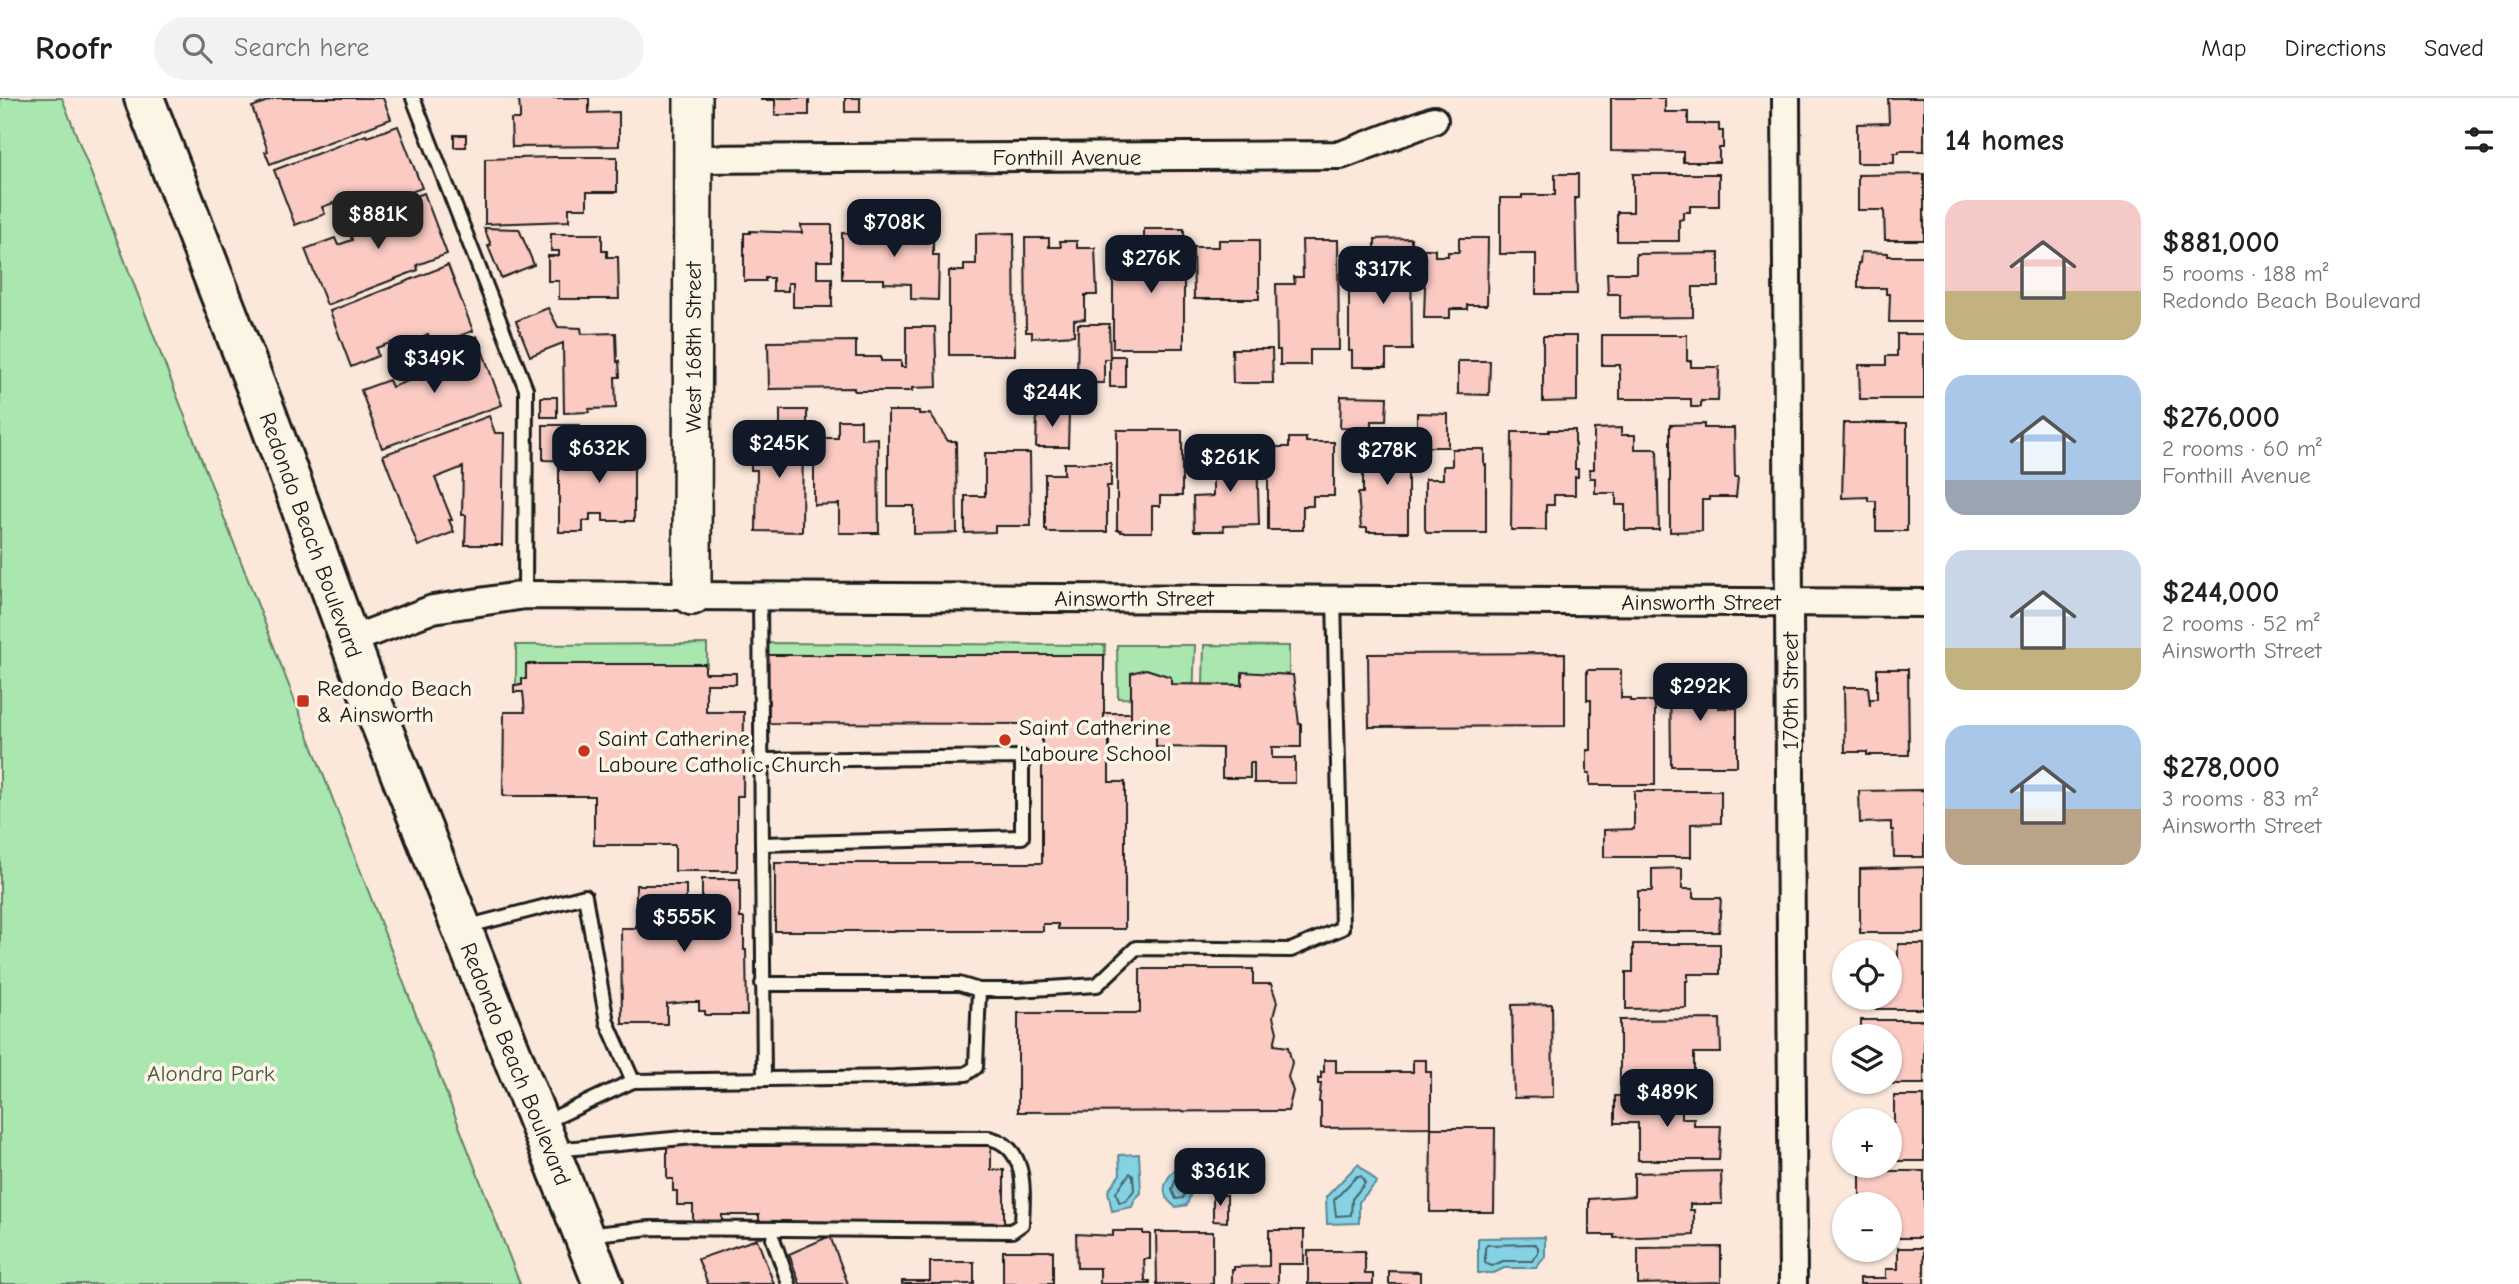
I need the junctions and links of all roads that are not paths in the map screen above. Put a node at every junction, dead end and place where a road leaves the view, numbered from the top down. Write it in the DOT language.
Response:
graph roads {
  1 [pos="144,98"];
  2 [pos="413,98"];
  3 [pos="693,98"];
  4 [pos="1786,98"];
  5 [pos="1434,120"];
  6 [pos="693,159"];
  7 [pos="525,595"];
  8 [pos="692,596"];
  9 [pos="760,596"];
  10 [pos="1334,599"];
  11 [pos="1789,602"];
  12 [pos="1924,603"];
  13 [pos="351,640"];
  14 [pos="763,760"];
  15 [pos="762,844"];
  16 [pos="461,928"];
  17 [pos="762,984"];
  18 [pos="979,989"];
  19 [pos="764,1079"];
  20 [pos="633,1082"];
  21 [pos="545,1138"];
  22 [pos="584,1235"];
  23 [pos="773,1239"];
  24 [pos="603,1284"];
  25 [pos="789,1284"];
  26 [pos="1793,1284"];
  1 -- 13 [label="main road, Redondo Beach Boulevard"];
  2 -- 7 [label="lane"];
  3 -- 6 [label="street, West 168th Street"];
  4 -- 11 [label="street, 170th Street"];
  5 -- 6 [label="street, Fonthill Avenue"];
  6 -- 8 [label="street, West 168th Street"];
  7 -- 8 [label="street, Ainsworth Street"];
  7 -- 13 [label="street, Ainsworth Street"];
  8 -- 9 [label="street, Ainsworth Street"];
  9 -- 10 [label="street, Ainsworth Street"];
  9 -- 14 [label="lane"];
  10 -- 11 [label="street, Ainsworth Street"];
  10 -- 18 [label="lane"];
  11 -- 12 [label="street, Ainsworth Street"];
  11 -- 26 [label="street, 170th Street"];
  13 -- 16 [label="main road, Redondo Beach Boulevard"];
  14 -- 15 [label="lane"];
  14 -- 15 [label="lane"];
  15 -- 17 [label="lane"];
  16 -- 20 [label="lane"];
  16 -- 21 [label="main road, Redondo Beach Boulevard"];
  17 -- 18 [label="lane"];
  17 -- 19 [label="lane"];
  18 -- 19 [label="lane"];
  19 -- 20 [label="lane"];
  20 -- 21 [label="lane"];
  21 -- 22 [label="main road, Redondo Beach Boulevard"];
  21 -- 22 [label="lane"];
  22 -- 24 [label="main road, Redondo Beach Boulevard"];
  23 -- 25 [label="lane"];
}
